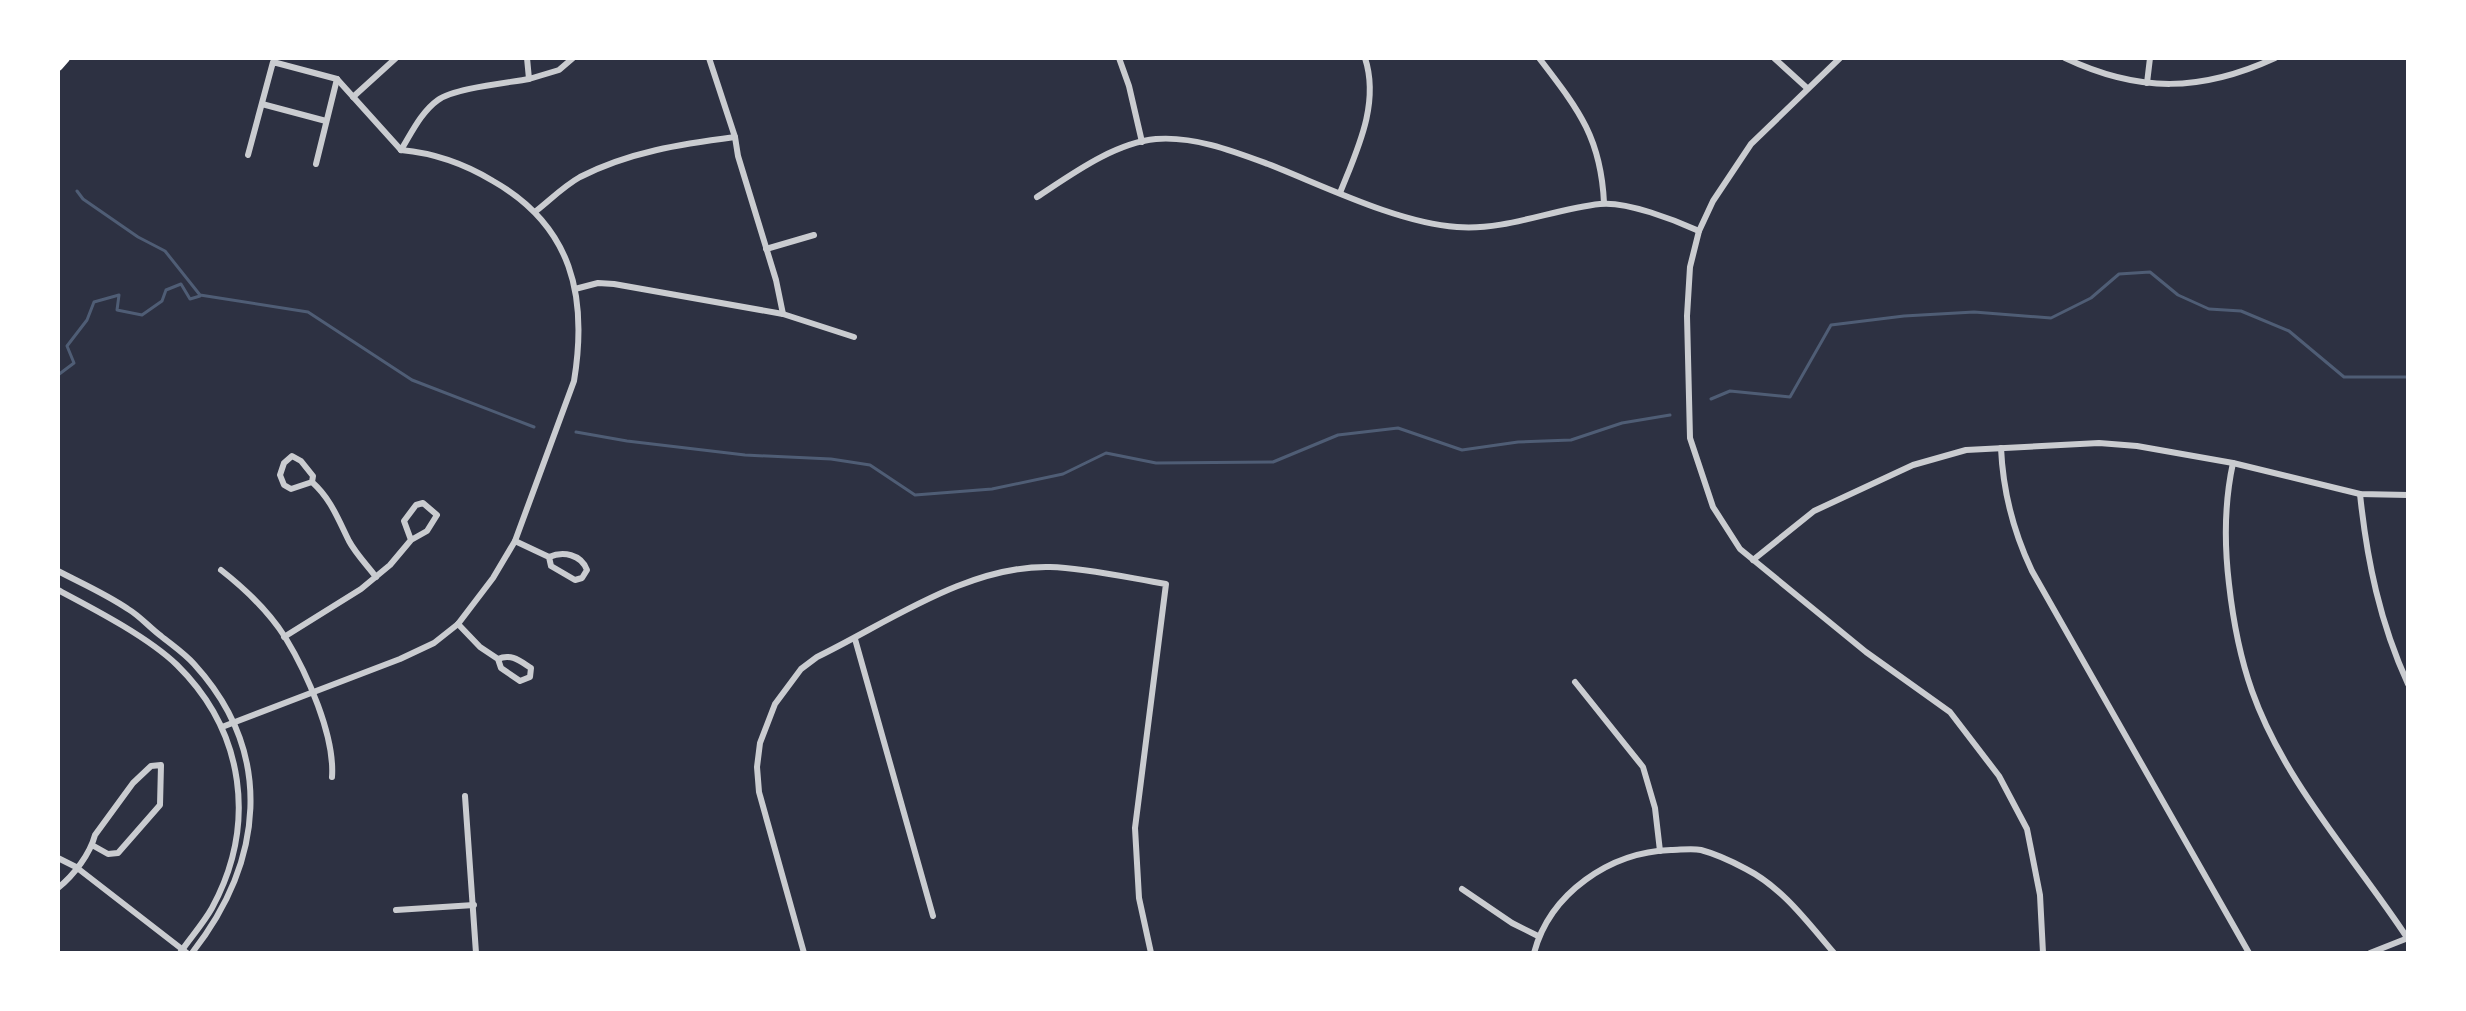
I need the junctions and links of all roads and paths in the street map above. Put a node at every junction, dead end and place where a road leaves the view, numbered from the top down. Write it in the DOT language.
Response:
graph roads {
  1 [pos="65,58"];
  2 [pos="396,58"];
  3 [pos="527,58"];
  4 [pos="573,58"];
  5 [pos="709,58"];
  6 [pos="1119,58"];
  7 [pos="1365,58"];
  8 [pos="1539,58"];
  9 [pos="1774,58"];
  10 [pos="1840,58"];
  11 [pos="2065,58"];
  12 [pos="2150,58"];
  13 [pos="2275,58"];
  14 [pos="58,66"];
  15 [pos="337,79"];
  16 [pos="529,79"];
  17 [pos="2147,83"];
  18 [pos="1807,88"];
  19 [pos="353,97"];
  20 [pos="262,104"];
  21 [pos="326,121"];
  22 [pos="735,137"];
  23 [pos="1142,142"];
  24 [pos="401,150"];
  25 [pos="248,155"];
  26 [pos="316,164"];
  27 [pos="1340,193"];
  28 [pos="1037,197"];
  29 [pos="1604,203"];
  30 [pos="536,211"];
  31 [pos="1699,231"];
  32 [pos="814,235"];
  33 [pos="766,249"];
  34 [pos="575,289"];
  35 [pos="783,314"];
  36 [pos="854,337"];
  37 [pos="2001,448"];
  38 [pos="2233,463"];
  39 [pos="312,482"];
  40 [pos="2360,494"];
  41 [pos="2408,495"];
  42 [pos="411,540"];
  43 [pos="515,541"];
  44 [pos="549,557"];
  45 [pos="1753,560"];
  46 [pos="221,570"];
  47 [pos="58,571"];
  48 [pos="376,577"];
  49 [pos="58,590"];
  50 [pos="458,624"];
  51 [pos="284,637"];
  52 [pos="855,639"];
  53 [pos="498,659"];
  54 [pos="1575,682"];
  55 [pos="2408,684"];
  56 [pos="312,693"];
  57 [pos="234,723"];
  58 [pos="222,727"];
  59 [pos="332,777"];
  60 [pos="465,796"];
  61 [pos="92,845"];
  62 [pos="1660,851"];
  63 [pos="58,858"];
  64 [pos="76,867"];
  65 [pos="58,888"];
  66 [pos="1462,889"];
  67 [pos="474,905"];
  68 [pos="396,910"];
  69 [pos="933,916"];
  70 [pos="1538,936"];
  71 [pos="2408,938"];
  72 [pos="185,952"];
  73 [pos="476,953"];
  74 [pos="804,953"];
  75 [pos="1151,953"];
  76 [pos="1534,953"];
  77 [pos="1834,953"];
  78 [pos="2043,953"];
  79 [pos="2249,953"];
  80 [pos="2370,953"];
  1 -- 14 [label="highway"];
  2 -- 19 [label="street"];
  3 -- 16 [label="street"];
  4 -- 16 [label="street"];
  5 -- 22 [label="street"];
  6 -- 23 [label="street"];
  7 -- 27 [label="street"];
  8 -- 29 [label="street"];
  9 -- 18 [label="street"];
  10 -- 18 [label="street"];
  11 -- 17 [label="street"];
  12 -- 17 [label="street"];
  13 -- 17 [label="street"];
  15 -- 19 [label="street"];
  15 -- 20 [label="street"];
  15 -- 21 [label="street"];
  16 -- 24 [label="street"];
  18 -- 31 [label="street"];
  19 -- 24 [label="street"];
  20 -- 21 [label="street"];
  20 -- 25 [label="street"];
  21 -- 26 [label="street"];
  22 -- 30 [label="street"];
  22 -- 33 [label="street"];
  23 -- 27 [label="street"];
  23 -- 28 [label="street"];
  24 -- 30 [label="street"];
  27 -- 29 [label="street"];
  29 -- 31 [label="street"];
  30 -- 34 [label="street"];
  31 -- 45 [label="street"];
  32 -- 33 [label="street"];
  33 -- 35 [label="street"];
  34 -- 35 [label="street"];
  34 -- 43 [label="street"];
  35 -- 36 [label="street"];
  37 -- 38 [label="street"];
  37 -- 45 [label="street"];
  37 -- 79 [label="street"];
  38 -- 40 [label="street"];
  38 -- 71 [label="street"];
  39 -- 39 [label="street"];
  39 -- 48 [label="street"];
  40 -- 41 [label="street"];
  40 -- 55 [label="street"];
  42 -- 42 [label="street"];
  42 -- 48 [label="street"];
  43 -- 44 [label="street"];
  43 -- 50 [label="street"];
  44 -- 44 [label="street"];
  45 -- 78 [label="street"];
  46 -- 51 [label="street"];
  47 -- 57 [label="street"];
  48 -- 51 [label="street"];
  49 -- 58 [label="street"];
  50 -- 53 [label="street"];
  50 -- 56 [label="street"];
  51 -- 56 [label="street"];
  52 -- 69 [label="street"];
  52 -- 74 [label="street"];
  52 -- 75 [label="street"];
  53 -- 53 [label="street"];
  54 -- 62 [label="street"];
  56 -- 57 [label="street"];
  56 -- 59 [label="street"];
  57 -- 58 [label="street"];
  57 -- 72 [label="street"];
  58 -- 72 [label="street"];
  60 -- 67 [label="street"];
  61 -- 61 [label="street"];
  61 -- 64 [label="street"];
  62 -- 70 [label="street"];
  62 -- 77 [label="street"];
  63 -- 64 [label="street"];
  64 -- 65 [label="street"];
  64 -- 72 [label="street"];
  66 -- 70 [label="street"];
  67 -- 68 [label="street"];
  67 -- 73 [label="street"];
  70 -- 76 [label="street"];
  71 -- 80 [label="street"];
}
